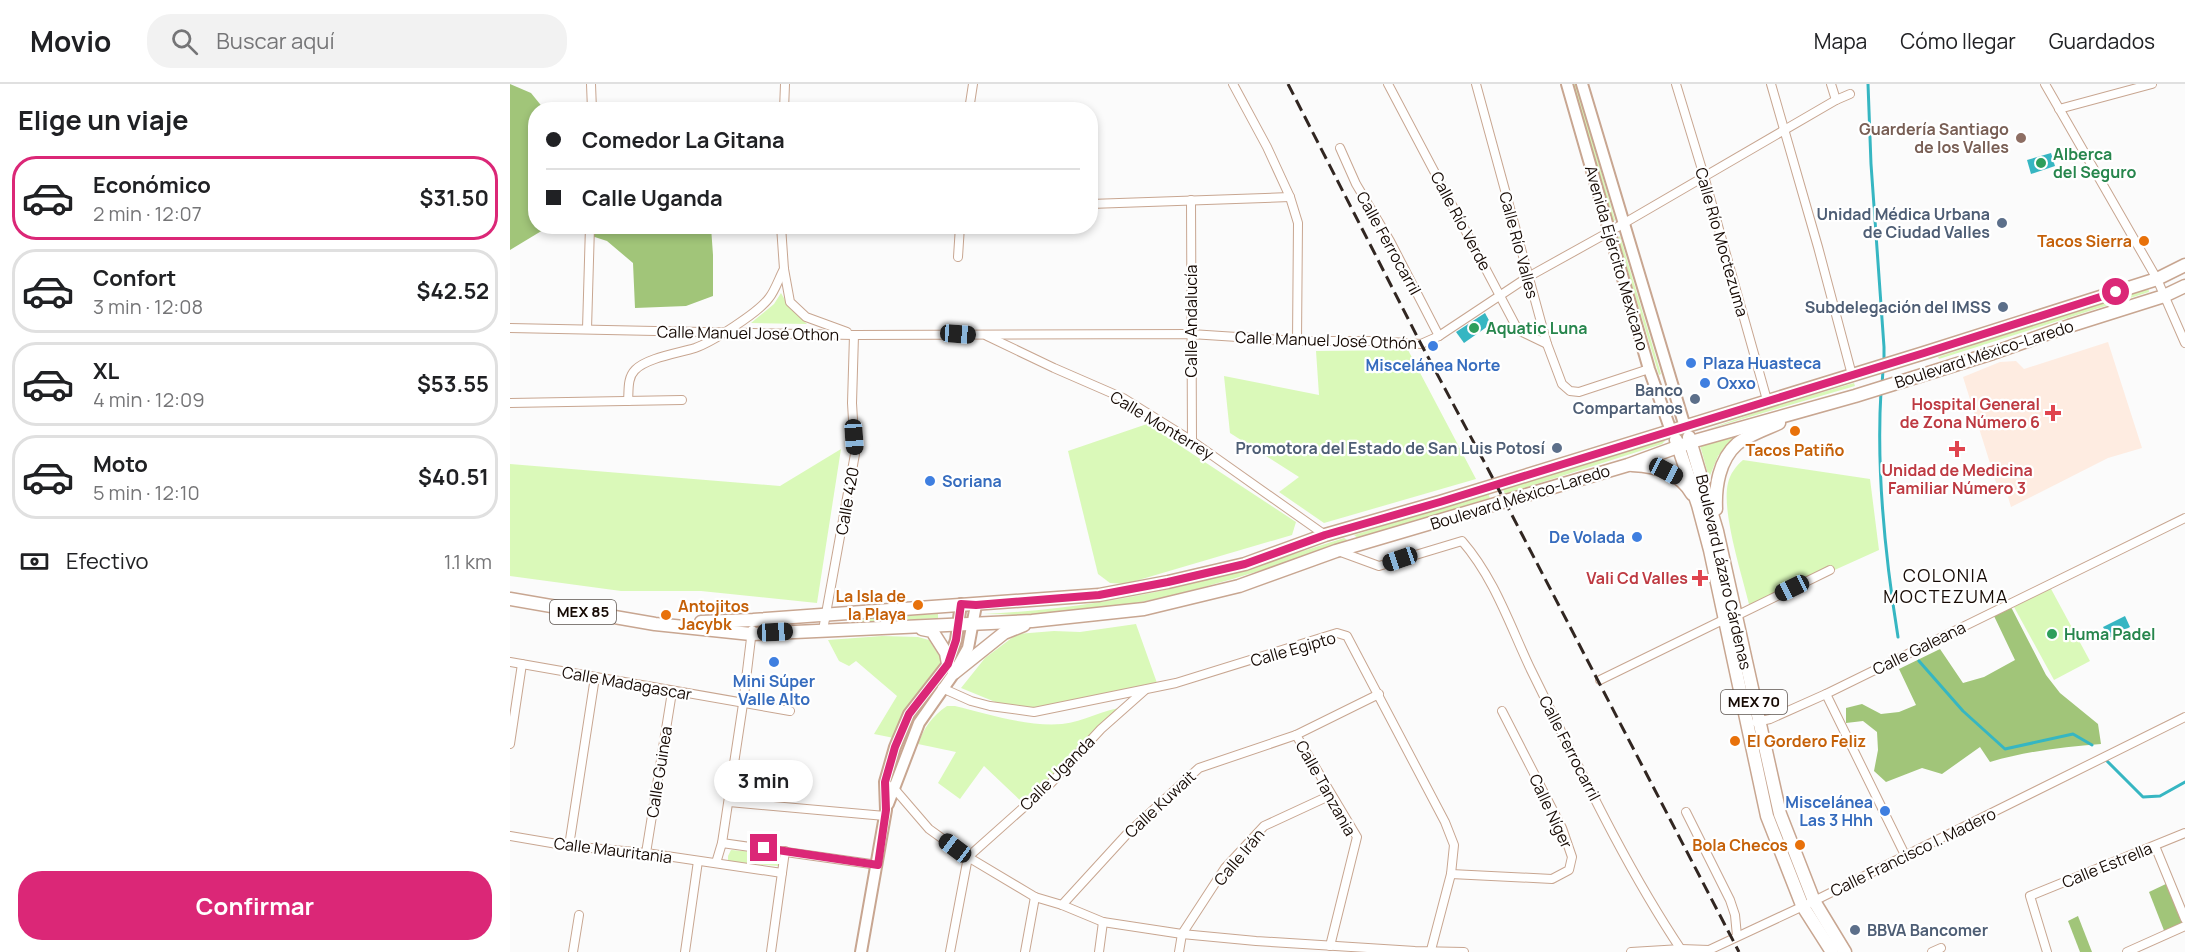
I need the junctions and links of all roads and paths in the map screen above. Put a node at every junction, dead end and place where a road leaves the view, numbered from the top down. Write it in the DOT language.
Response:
graph roads {
  1 [pos="591,84"];
  2 [pos="785,84"];
  3 [pos="973,84"];
  4 [pos="1233,84"];
  5 [pos="1388,84"];
  6 [pos="1476,84"];
  7 [pos="1568,84"];
  8 [pos="1582,84"];
  9 [pos="1676,84"];
  10 [pos="1771,84"];
  11 [pos="1831,84"];
  12 [pos="2045,84"];
  13 [pos="2152,84"];
  14 [pos="1850,94"];
  15 [pos="1836,100"];
  16 [pos="592,102"];
  17 [pos="784,102"];
  18 [pos="970,102"];
  19 [pos="2059,109"];
  20 [pos="1783,130"];
  21 [pos="1340,148"];
  22 [pos="1704,176"];
  23 [pos="1290,197"];
  24 [pos="1191,200"];
  25 [pos="1098,204"];
  26 [pos="1623,223"];
  27 [pos="1609,232"];
  28 [pos="590,234"];
  29 [pos="782,234"];
  30 [pos="959,234"];
  31 [pos="958,257"];
  32 [pos="2185,265"];
  33 [pos="784,269"];
  34 [pos="1528,277"];
  35 [pos="2157,279"];
  36 [pos="2185,286"];
  37 [pos="1500,295"];
  38 [pos="2164,296"];
  39 [pos="510,328"];
  40 [pos="587,329"];
  41 [pos="725,332"];
  42 [pos="1191,334"];
  43 [pos="854,335"];
  44 [pos="986,336"];
  45 [pos="1439,336"];
  46 [pos="1297,342"];
  47 [pos="2185,343"];
  48 [pos="1547,344"];
  49 [pos="1649,369"];
  50 [pos="1855,374"];
  51 [pos="682,400"];
  52 [pos="1767,400"];
  53 [pos="628,401"];
  54 [pos="510,403"];
  55 [pos="1810,408"];
  56 [pos="1685,427"];
  57 [pos="1671,431"];
  58 [pos="1192,441"];
  59 [pos="1686,444"];
  60 [pos="1628,465"];
  61 [pos="1698,505"];
  62 [pos="2185,518"];
  63 [pos="1717,531"];
  64 [pos="1325,535"];
  65 [pos="1336,551"];
  66 [pos="1830,570"];
  67 [pos="510,599"];
  68 [pos="961,604"];
  69 [pos="976,605"];
  70 [pos="827,615"];
  71 [pos="1731,617"];
  72 [pos="753,620"];
  73 [pos="1032,621"];
  74 [pos="656,624"];
  75 [pos="974,624"];
  76 [pos="959,625"];
  77 [pos="915,627"];
  78 [pos="823,630"];
  79 [pos="751,634"];
  80 [pos="510,662"];
  81 [pos="522,664"];
  82 [pos="951,669"];
  83 [pos="595,677"];
  84 [pos="1600,680"];
  85 [pos="942,688"];
  86 [pos="1146,689"];
  87 [pos="672,692"];
  88 [pos="1379,694"];
  89 [pos="1826,694"];
  90 [pos="743,704"];
  91 [pos="790,711"];
  92 [pos="1502,711"];
  93 [pos="2185,717"];
  94 [pos="1753,723"];
  95 [pos="1296,735"];
  96 [pos="510,744"];
  97 [pos="890,785"];
  98 [pos="1331,795"];
  99 [pos="729,802"];
  100 [pos="1686,812"];
  101 [pos="886,813"];
  102 [pos="2185,833"];
  103 [pos="510,836"];
  104 [pos="722,843"];
  105 [pos="569,846"];
  106 [pos="2155,846"];
  107 [pos="785,851"];
  108 [pos="646,853"];
  109 [pos="1905,855"];
  110 [pos="968,857"];
  111 [pos="698,861"];
  112 [pos="716,862"];
  113 [pos="878,865"];
  114 [pos="782,873"];
  115 [pos="1451,874"];
  116 [pos="1035,897"];
  117 [pos="1808,903"];
  118 [pos="1062,905"];
  119 [pos="579,915"];
  120 [pos="2185,920"];
  121 [pos="1103,922"];
  122 [pos="2185,926"];
  123 [pos="1182,934"];
  124 [pos="1737,936"];
  125 [pos="1256,941"];
  126 [pos="1330,946"];
  127 [pos="1292,948"];
  128 [pos="1941,948"];
  129 [pos="1431,950"];
  130 [pos="1682,951"];
  131 [pos="573,952"];
  132 [pos="685,952"];
  133 [pos="771,952"];
  134 [pos="861,952"];
  135 [pos="950,952"];
  136 [pos="1025,952"];
  137 [pos="1099,952"];
  138 [pos="1179,952"];
  139 [pos="1254,952"];
  140 [pos="1415,952"];
  141 [pos="1464,952"];
  142 [pos="1631,952"];
  143 [pos="1832,952"];
  144 [pos="1845,952"];
  145 [pos="1932,952"];
  146 [pos="2047,952"];
  147 [pos="2127,952"];
  1 -- 16 [label="street"];
  2 -- 17 [label="street"];
  3 -- 18 [label="street"];
  4 -- 23 [label="street"];
  5 -- 37 [label="street, Calle Río Verde"];
  6 -- 34 [label="street, Calle Río Valles"];
  7 -- 27 [label="main road, Avenida Ejército Mexicano"];
  8 -- 26 [label="main road, Avenida Ejército Mexicano"];
  9 -- 22 [label="street, Calle Río Moctezuma"];
  10 -- 20 [label="street"];
  11 -- 15 [label="street"];
  12 -- 19 [label="street"];
  13 -- 19 [label="street"];
  14 -- 15 [label="street, Calle Manuel José Othón"];
  15 -- 20 [label="street, Calle Manuel José Othón"];
  19 -- 35 [label="street"];
  20 -- 22 [label="street, Calle Manuel José Othón"];
  20 -- 50 [label="street"];
  21 -- 45 [label="street, Calle Ferrocarril"];
  22 -- 26 [label="street, Calle Manuel José Othón"];
  22 -- 52 [label="street, Calle Río Moctezuma"];
  23 -- 24 [label="street"];
  23 -- 46 [label="street"];
  24 -- 25 [label="street"];
  24 -- 42 [label="street, Calle Andalucía"];
  26 -- 27 [label="street, Calle Manuel José Othón"];
  26 -- 56 [label="main road, Avenida Ejército Mexicano"];
  27 -- 34 [label="street, Calle Manuel José Othón"];
  27 -- 49 [label="main road, Avenida Ejército Mexicano"];
  28 -- 40 [label="street"];
  29 -- 33 [label="street"];
  30 -- 31 [label="street"];
  32 -- 35 [label="main road, Boulevard México-Laredo"];
  33 -- 41 [label="street"];
  33 -- 43 [label="street"];
  34 -- 37 [label="street, Calle Manuel José Othón"];
  34 -- 48 [label="street, Calle Río Valles"];
  35 -- 38 [label="street"];
  35 -- 50 [label="main road, Boulevard México-Laredo"];
  36 -- 38 [label="main road, Boulevard México-Laredo"];
  37 -- 45 [label="street, Calle Manuel José Othón"];
  37 -- 48 [label="street, Calle Río Verde"];
  38 -- 47 [label="street"];
  38 -- 55 [label="main road, Boulevard México-Laredo / MEX 85"];
  39 -- 40 [label="street, Calle Manuel José Othon"];
  40 -- 41 [label="street, Calle Manuel José Othon"];
  41 -- 43 [label="street, Calle Manuel José Othon"];
  41 -- 53 [label="street"];
  42 -- 44 [label="street, Calle Manuel José Othón"];
  42 -- 46 [label="street, Calle Manuel José Othón"];
  42 -- 58 [label="street, Calle Andalucía"];
  43 -- 44 [label="street, Calle Manuel José Othon"];
  43 -- 70 [label="street, Calle 420"];
  44 -- 58 [label="street, Calle Monterrey"];
  45 -- 46 [label="street, Calle Manuel José Othón"];
  48 -- 49 [label="street, Calle Río Valles"];
  49 -- 57 [label="main road, Avenida Ejército Mexicano"];
  50 -- 52 [label="main road, Boulevard México-Laredo"];
  51 -- 53 [label="street"];
  52 -- 56 [label="main road, Boulevard México-Laredo"];
  53 -- 54 [label="street"];
  55 -- 59 [label="main road, Boulevard México-Laredo / MEX 85"];
  55 -- 63 [label="main road"];
  56 -- 57 [label="main road, Boulevard México-Laredo"];
  56 -- 59 [label="main road, Boulevard Lázaro Cárdenas / MEX 70"];
  57 -- 59 [label="main road, Boulevard Lázaro Cárdenas / MEX 70"];
  57 -- 64 [label="main road, Boulevard México-Laredo / MEX 85"];
  58 -- 64 [label="street, Calle Monterrey"];
  59 -- 60 [label="main road, Boulevard México-Laredo / MEX 85"];
  59 -- 61 [label="main road, Boulevard Lázaro Cárdenas / MEX 70"];
  59 -- 63 [label="main road, Boulevard Lázaro Cárdenas / MEX 70"];
  60 -- 61 [label="main road"];
  60 -- 65 [label="main road, Boulevard México-Laredo / MEX 85"];
  61 -- 71 [label="main road, Boulevard Lázaro Cárdenas / MEX 70"];
  62 -- 89 [label="street, Calle Galeana"];
  63 -- 71 [label="main road, Boulevard Lázaro Cárdenas / MEX 70"];
  64 -- 69 [label="main road, Boulevard México-Laredo / MEX 85"];
  65 -- 73 [label="main road, Boulevard México-Laredo / MEX 85"];
  65 -- 130 [label="street, Calle Ferrocarril"];
  66 -- 71 [label="street"];
  67 -- 74 [label="main road, MEX 85"];
  68 -- 69 [label="main road, Boulevard México-Laredo / MEX 85"];
  68 -- 70 [label="main road, Boulevard México-Laredo / MEX 85"];
  68 -- 76 [label="main road"];
  69 -- 75 [label="main road"];
  70 -- 72 [label="main road, Boulevard México-Laredo / MEX 85"];
  70 -- 78 [label="street, Calle 420"];
  71 -- 84 [label="street"];
  71 -- 94 [label="main road, Boulevard Lázaro Cárdenas / MEX 70"];
  72 -- 74 [label="main road, Boulevard México-Laredo / MEX 85"];
  72 -- 79 [label="street"];
  73 -- 75 [label="main road, Boulevard México-Laredo / MEX 85"];
  73 -- 82 [label="main road"];
  74 -- 79 [label="main road, Boulevard México-Laredo / MEX 85"];
  75 -- 76 [label="main road, Boulevard México-Laredo / MEX 85"];
  75 -- 82 [label="main road"];
  76 -- 77 [label="main road, Boulevard México-Laredo / MEX 85"];
  76 -- 82 [label="main road"];
  77 -- 78 [label="main road, Boulevard México-Laredo / MEX 85"];
  77 -- 82 [label="main road"];
  78 -- 79 [label="main road, Boulevard México-Laredo / MEX 85"];
  79 -- 90 [label="street"];
  80 -- 81 [label="street, Calle Madagascar"];
  81 -- 83 [label="street, Calle Madagascar"];
  81 -- 96 [label="street"];
  82 -- 85 [label="main road"];
  82 -- 97 [label="main road"];
  83 -- 87 [label="street, Calle Madagascar"];
  83 -- 105 [label="street"];
  85 -- 86 [label="street, Calle Egipto"];
  85 -- 97 [label="main road"];
  86 -- 88 [label="street, Calle Egipto"];
  86 -- 110 [label="street, Calle Uganda"];
  87 -- 90 [label="street, Calle Madagascar"];
  87 -- 108 [label="street, Calle Guinea"];
  88 -- 95 [label="street, Calle Kuwait"];
  88 -- 115 [label="street, Calle Egipto"];
  89 -- 94 [label="street, Calle Galeana"];
  89 -- 109 [label="street"];
  90 -- 91 [label="street, Calle Madagascar"];
  90 -- 99 [label="street"];
  92 -- 115 [label="street, Calle Níger"];
  93 -- 109 [label="street, Calle Francisco I. Madero"];
  94 -- 117 [label="main road, Boulevard Lázaro Cárdenas / MEX 70"];
  95 -- 98 [label="street, Calle Tanzania"];
  95 -- 118 [label="street, Calle Kuwait"];
  97 -- 101 [label="main road"];
  97 -- 110 [label="street"];
  98 -- 123 [label="street, Calle Irán"];
  98 -- 126 [label="street, Calle Tanzania"];
  99 -- 101 [label="street"];
  99 -- 104 [label="street"];
  100 -- 124 [label="street"];
  101 -- 113 [label="main road"];
  102 -- 106 [label="street, Calle Estrella"];
  103 -- 105 [label="street, Calle Mauritania"];
  104 -- 107 [label="street"];
  104 -- 112 [label="street"];
  105 -- 108 [label="street, Calle Mauritania"];
  106 -- 120 [label="street"];
  106 -- 146 [label="street, Calle Estrella"];
  107 -- 113 [label="street"];
  107 -- 114 [label="street"];
  108 -- 111 [label="street, Calle Mauritania"];
  109 -- 117 [label="street, Calle Francisco I. Madero"];
  110 -- 116 [label="street"];
  110 -- 135 [label="street"];
  111 -- 112 [label="street, Calle Mauritania"];
  111 -- 132 [label="street"];
  112 -- 114 [label="street, Calle Mauritania"];
  113 -- 134 [label="main road"];
  114 -- 133 [label="street"];
  115 -- 129 [label="street, Calle Egipto"];
  116 -- 118 [label="street"];
  116 -- 136 [label="street"];
  117 -- 124 [label="street, Calle Francisco I. Madero"];
  117 -- 143 [label="main road, Boulevard Lázaro Cárdenas / MEX 70"];
  117 -- 144 [label="main road, Boulevard Lázaro Cárdenas / MEX 70"];
  118 -- 121 [label="street"];
  119 -- 131 [label="street"];
  121 -- 123 [label="street"];
  121 -- 137 [label="street"];
  122 -- 147 [label="street"];
  123 -- 125 [label="street"];
  123 -- 138 [label="street, Calle Irán"];
  124 -- 130 [label="street, Calle Francisco I. Madero"];
  125 -- 127 [label="street"];
  125 -- 139 [label="street"];
  126 -- 127 [label="street"];
  126 -- 140 [label="street"];
  128 -- 145 [label="street"];
  129 -- 140 [label="street"];
  129 -- 141 [label="street"];
  130 -- 142 [label="street, Calle Francisco I. Madero"];
}
